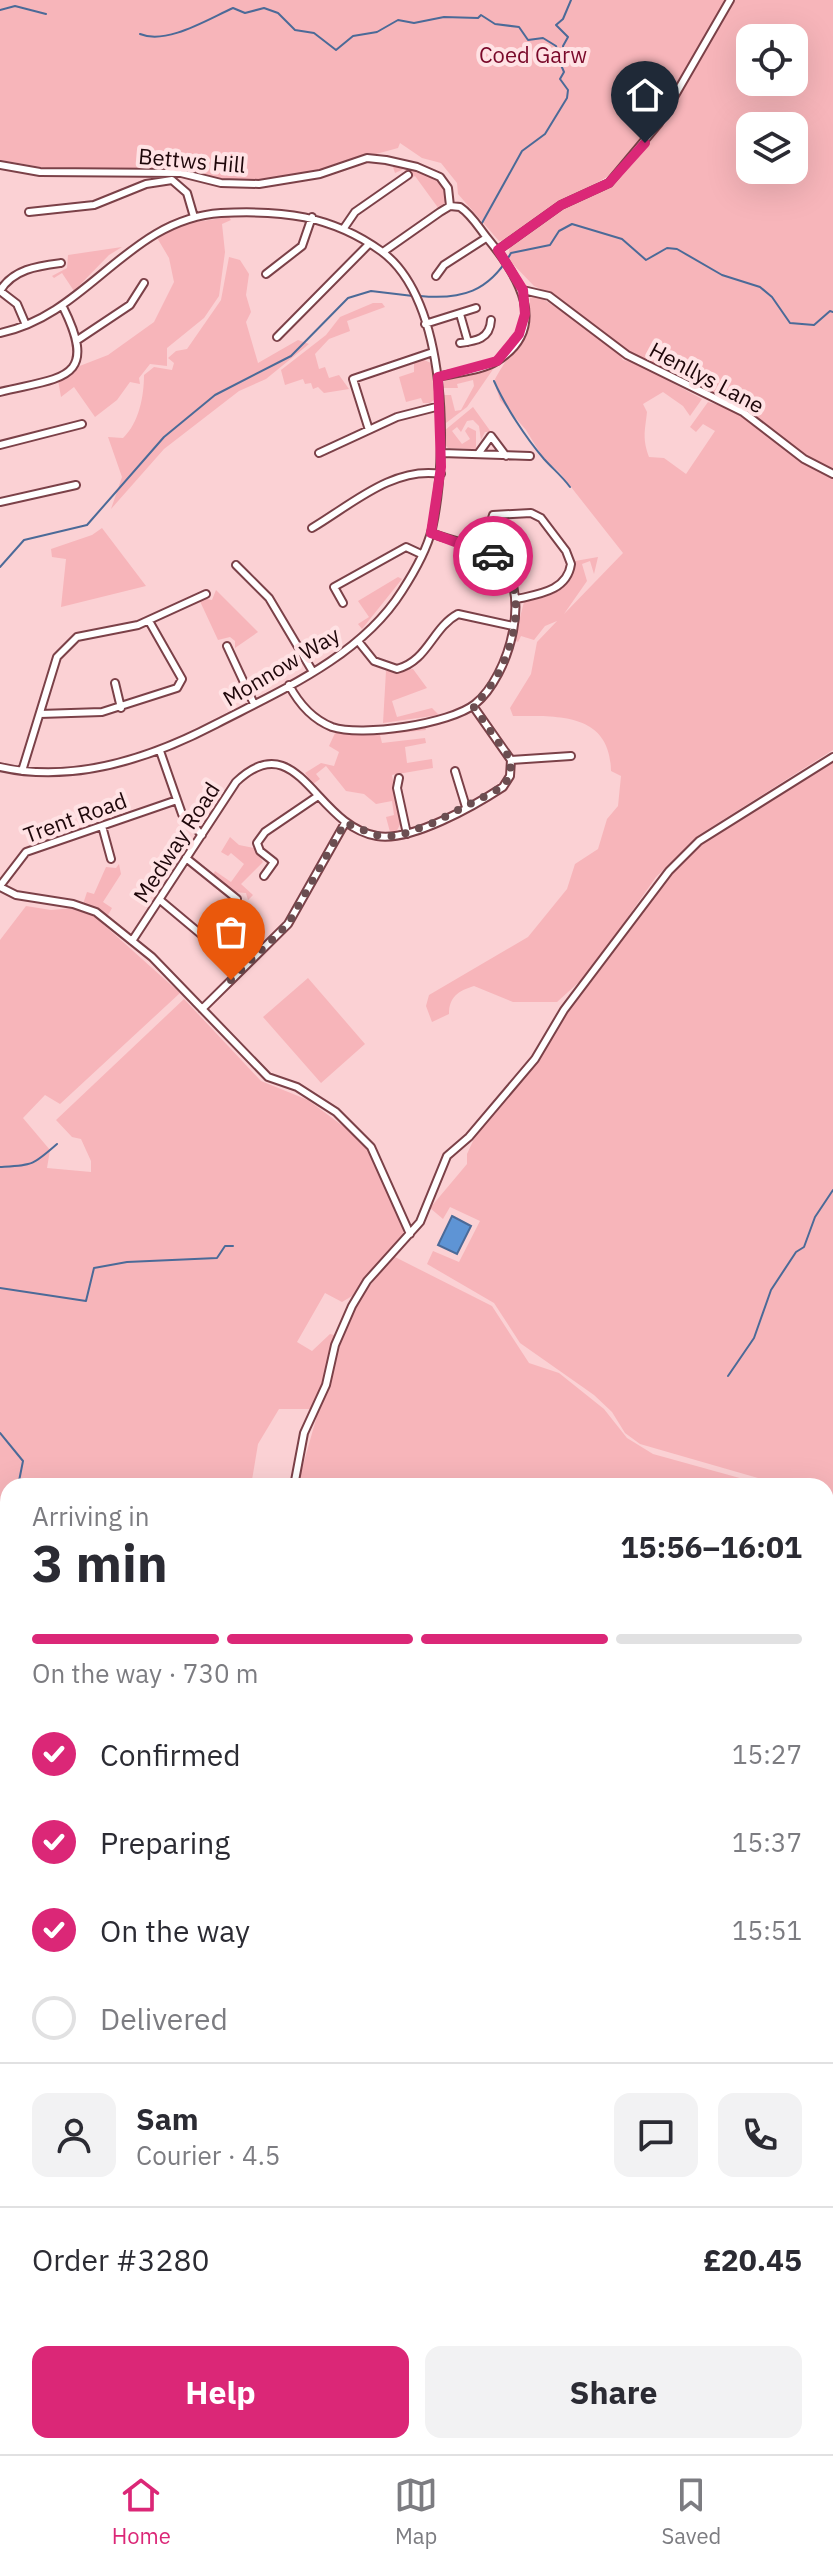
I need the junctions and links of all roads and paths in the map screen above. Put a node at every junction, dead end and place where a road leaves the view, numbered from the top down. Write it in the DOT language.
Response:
graph roads {
  1 [pos="730,0"];
  2 [pos="0,165"];
  3 [pos="408,175"];
  4 [pos="450,206"];
  5 [pos="29,212"];
  6 [pos="194,217"];
  7 [pos="312,217"];
  8 [pos="344,228"];
  9 [pos="486,238"];
  10 [pos="369,244"];
  11 [pos="383,252"];
  12 [pos="500,253"];
  13 [pos="61,263"];
  14 [pos="266,274"];
  15 [pos="436,276"];
  16 [pos="144,283"];
  17 [pos="523,290"];
  18 [pos="0,291"];
  19 [pos="63,307"];
  20 [pos="476,308"];
  21 [pos="460,314"];
  22 [pos="491,320"];
  23 [pos="425,324"];
  24 [pos="26,325"];
  25 [pos="0,333"];
  26 [pos="277,337"];
  27 [pos="79,339"];
  28 [pos="468,342"];
  29 [pos="460,343"];
  30 [pos="433,352"];
  31 [pos="438,377"];
  32 [pos="0,392"];
  33 [pos="440,406"];
  34 [pos="82,424"];
  35 [pos="369,430"];
  36 [pos="0,445"];
  37 [pos="319,453"];
  38 [pos="442,453"];
  39 [pos="478,454"];
  40 [pos="506,456"];
  41 [pos="530,456"];
  42 [pos="441,474"];
  43 [pos="833,474"];
  44 [pos="76,485"];
  45 [pos="0,502"];
  46 [pos="312,528"];
  47 [pos="431,533"];
  48 [pos="482,550"];
  49 [pos="421,554"];
  50 [pos="236,565"];
  51 [pos="206,594"];
  52 [pos="517,599"];
  53 [pos="343,603"];
  54 [pos="149,621"];
  55 [pos="513,626"];
  56 [pos="358,641"];
  57 [pos="227,646"];
  58 [pos="313,672"];
  59 [pos="115,683"];
  60 [pos="289,685"];
  61 [pos="254,704"];
  62 [pos="473,706"];
  63 [pos="121,708"];
  64 [pos="40,714"];
  65 [pos="160,751"];
  66 [pos="571,756"];
  67 [pos="833,757"];
  68 [pos="511,760"];
  69 [pos="0,767"];
  70 [pos="22,771"];
  71 [pos="455,771"];
  72 [pos="399,778"];
  73 [pos="318,796"];
  74 [pos="177,800"];
  75 [pos="466,807"];
  76 [pos="345,823"];
  77 [pos="102,826"];
  78 [pos="407,834"];
  79 [pos="202,835"];
  80 [pos="186,858"];
  81 [pos="111,859"];
  82 [pos="264,876"];
  83 [pos="0,887"];
  84 [pos="237,899"];
  85 [pos="160,900"];
  86 [pos="203,936"];
  87 [pos="132,941"];
  88 [pos="202,1009"];
  89 [pos="410,1234"];
  90 [pos="296,1478"];
  1 -- 12 [label="street"];
  2 -- 4 [label="street, Bettws Hill"];
  3 -- 8 [label="street"];
  4 -- 9 [label="street"];
  4 -- 11 [label="street"];
  5 -- 6 [label="street"];
  6 -- 7 [label="street, Monnow Way"];
  6 -- 19 [label="street, Monnow Way"];
  7 -- 8 [label="street, Monnow Way"];
  7 -- 14 [label="street"];
  8 -- 10 [label="street, Monnow Way"];
  9 -- 12 [label="street"];
  9 -- 15 [label="street"];
  10 -- 11 [label="street, Monnow Way"];
  10 -- 26 [label="street"];
  11 -- 23 [label="street, Monnow Way"];
  12 -- 17 [label="street"];
  13 -- 18 [label="street"];
  16 -- 27 [label="street"];
  17 -- 31 [label="street"];
  17 -- 43 [label="street, Henllys Lane"];
  18 -- 24 [label="street"];
  19 -- 24 [label="street, Monnow Way"];
  19 -- 27 [label="street"];
  20 -- 21 [label="street"];
  21 -- 23 [label="street"];
  21 -- 28 [label="street"];
  22 -- 28 [label="street"];
  23 -- 30 [label="street, Monnow Way"];
  24 -- 25 [label="street, Monnow Way"];
  27 -- 32 [label="street"];
  28 -- 29 [label="street"];
  30 -- 31 [label="street, Monnow Way"];
  30 -- 35 [label="street"];
  31 -- 33 [label="street, Monnow Way"];
  33 -- 35 [label="street"];
  33 -- 38 [label="street, Monnow Way"];
  34 -- 36 [label="street"];
  35 -- 37 [label="street"];
  38 -- 39 [label="street"];
  38 -- 42 [label="street, Monnow Way"];
  39 -- 40 [label="street"];
  39 -- 40 [label="street"];
  40 -- 41 [label="street"];
  42 -- 46 [label="street"];
  42 -- 47 [label="street, Monnow Way"];
  44 -- 45 [label="street"];
  47 -- 48 [label="street"];
  47 -- 49 [label="street, Monnow Way"];
  48 -- 52 [label="street"];
  48 -- 52 [label="street"];
  49 -- 53 [label="street"];
  49 -- 56 [label="street, Monnow Way"];
  50 -- 58 [label="street"];
  51 -- 54 [label="street"];
  52 -- 55 [label="street"];
  54 -- 63 [label="street"];
  54 -- 64 [label="street"];
  55 -- 56 [label="street"];
  55 -- 62 [label="street"];
  56 -- 58 [label="street, Monnow Way"];
  57 -- 61 [label="street"];
  58 -- 60 [label="street, Monnow Way"];
  59 -- 63 [label="street"];
  60 -- 61 [label="street, Monnow Way"];
  60 -- 62 [label="street"];
  61 -- 65 [label="street, Monnow Way"];
  62 -- 68 [label="street"];
  63 -- 64 [label="street"];
  64 -- 70 [label="street"];
  65 -- 70 [label="street, Monnow Way"];
  65 -- 74 [label="street"];
  66 -- 68 [label="street"];
  67 -- 89 [label="street"];
  68 -- 75 [label="street, Medway Road"];
  69 -- 70 [label="street, Monnow Way"];
  71 -- 75 [label="street"];
  72 -- 78 [label="street"];
  73 -- 76 [label="street, Medway Road"];
  73 -- 79 [label="street, Medway Road"];
  73 -- 82 [label="street"];
  74 -- 77 [label="street, Trent Road"];
  74 -- 79 [label="street"];
  75 -- 78 [label="street, Medway Road"];
  76 -- 78 [label="street, Medway Road"];
  76 -- 88 [label="street"];
  77 -- 81 [label="street"];
  77 -- 83 [label="street, Trent Road"];
  79 -- 80 [label="street, Medway Road"];
  80 -- 84 [label="street"];
  80 -- 85 [label="street, Medway Road"];
  83 -- 87 [label="street"];
  85 -- 86 [label="street"];
  85 -- 87 [label="street, Medway Road"];
  87 -- 88 [label="street"];
  88 -- 89 [label="street"];
  89 -- 90 [label="street"];
}
